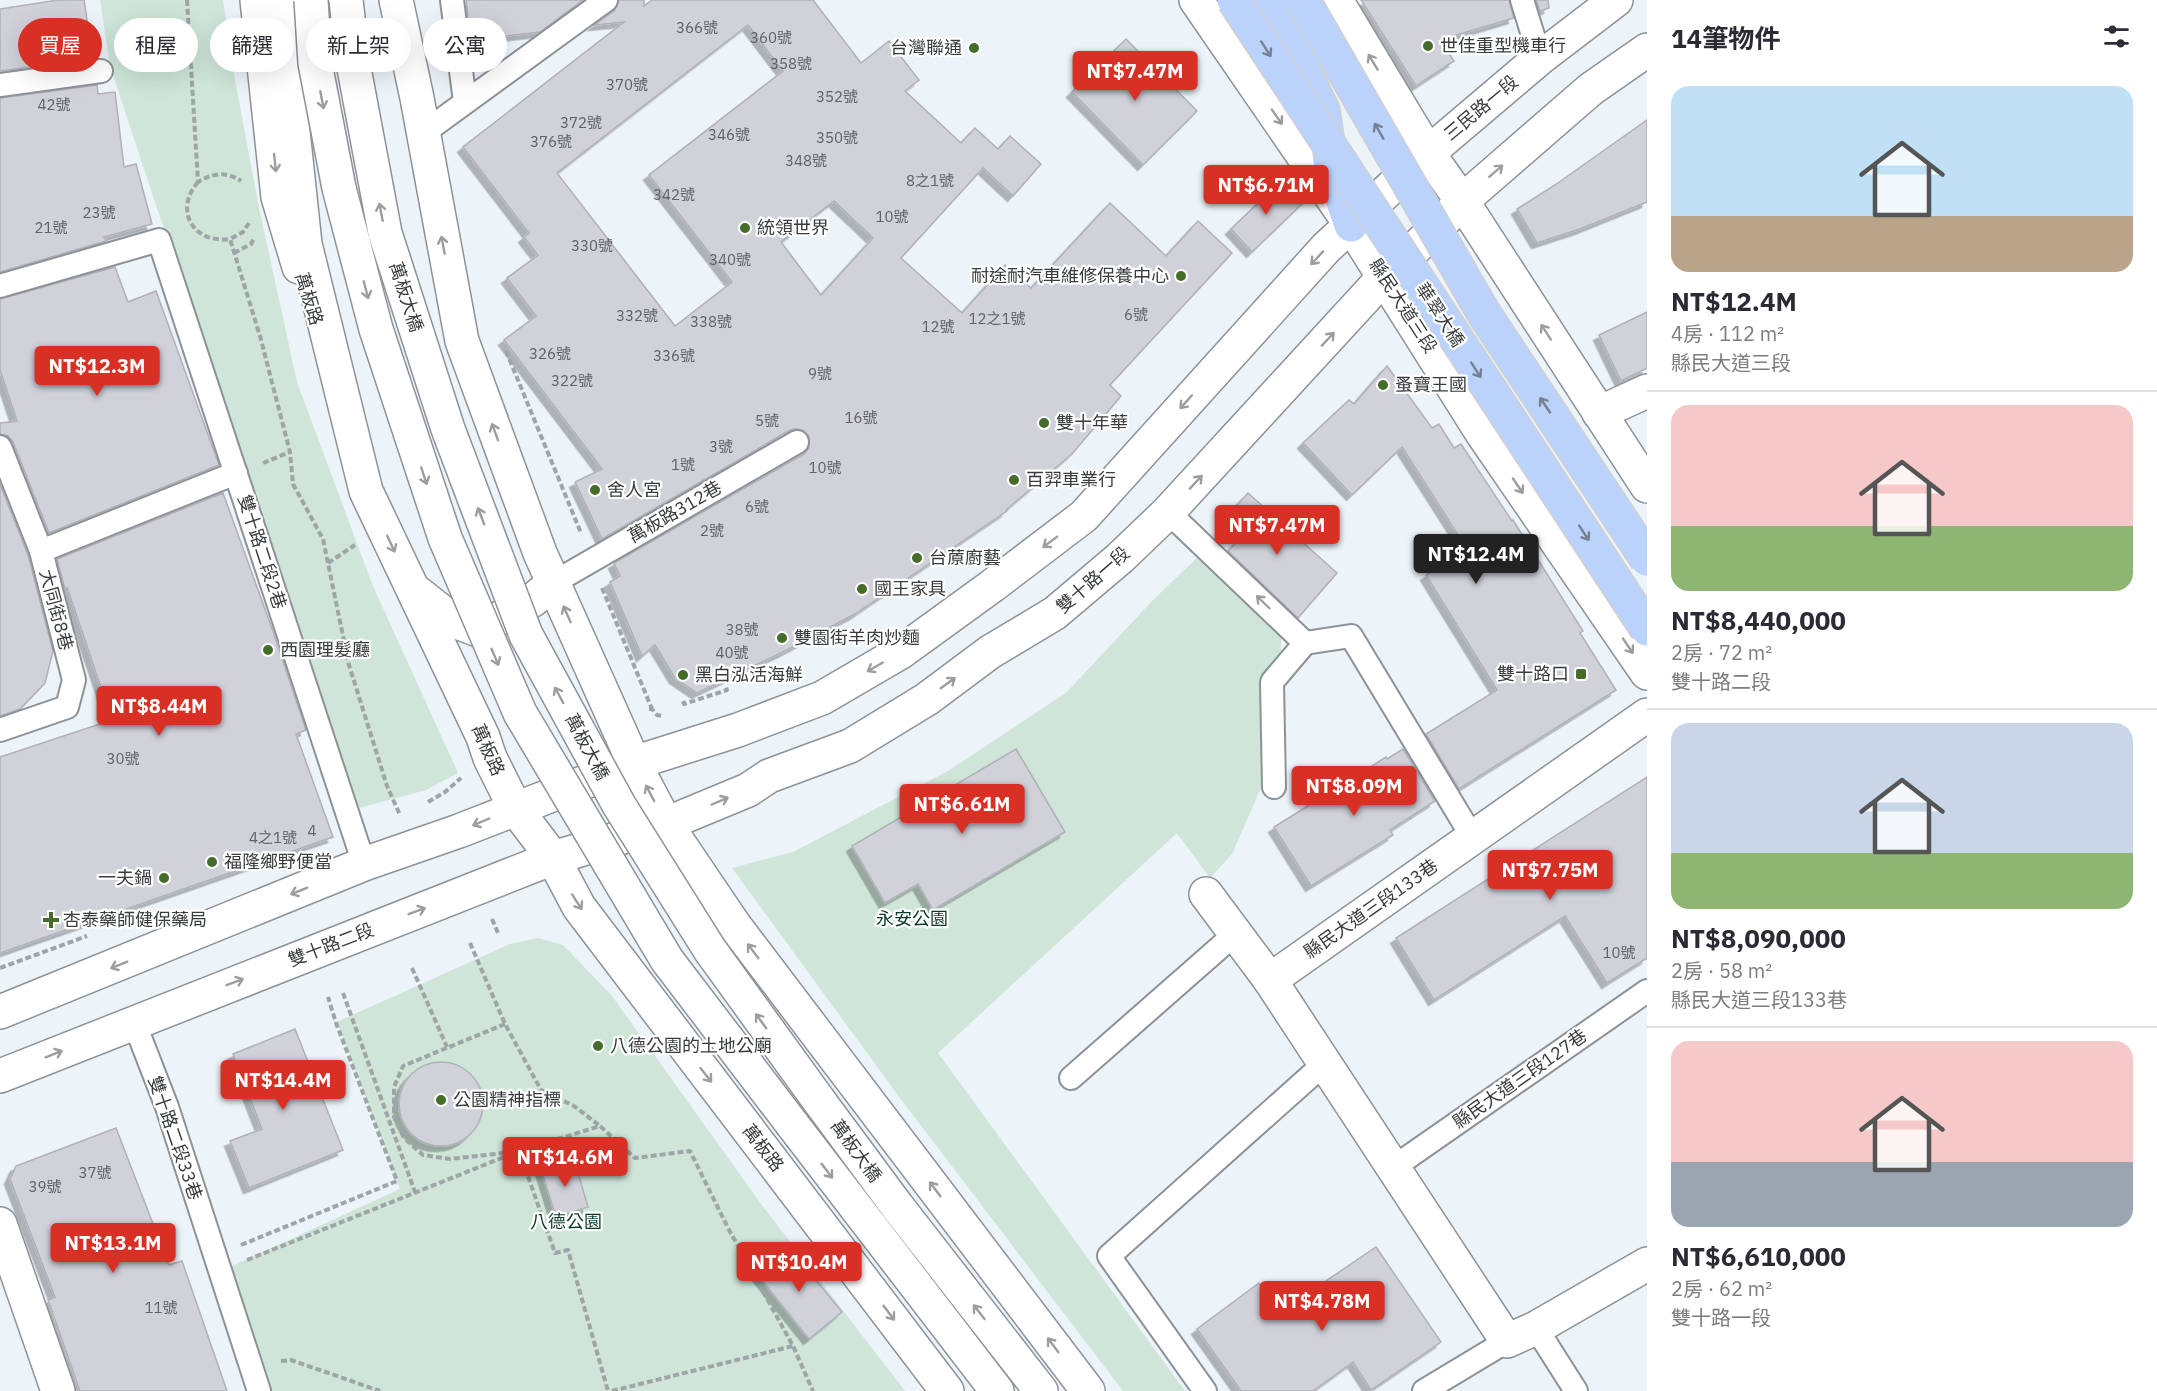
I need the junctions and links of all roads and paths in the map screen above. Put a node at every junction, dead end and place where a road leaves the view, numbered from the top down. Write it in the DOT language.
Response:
graph roads {
  1 [pos="187,0"];
  2 [pos="257,0"];
  3 [pos="279,0"];
  4 [pos="311,0"];
  5 [pos="346,0"];
  6 [pos="396,0"];
  7 [pos="412,0"];
  8 [pos="452,0"];
  9 [pos="606,0"];
  10 [pos="1196,0"];
  11 [pos="1234,0"];
  12 [pos="1270,0"];
  13 [pos="1303,0"];
  14 [pos="1336,0"];
  15 [pos="1522,0"];
  16 [pos="1616,0"];
  17 [pos="1647,50"];
  18 [pos="1540,58"];
  19 [pos="94,72"];
  20 [pos="0,85"];
  21 [pos="417,99"];
  22 [pos="465,102"];
  23 [pos="422,134"];
  24 [pos="1417,164"];
  25 [pos="198,182"];
  26 [pos="244,185"];
  27 [pos="1462,201"];
  28 [pos="251,220"];
  29 [pos="1351,225"];
  30 [pos="257,232"];
  31 [pos="230,239"];
  32 [pos="234,253"];
  33 [pos="1384,278"];
  34 [pos="0,286"];
  35 [pos="502,340"];
  36 [pos="1647,392"];
  37 [pos="1599,413"];
  38 [pos="1482,433"];
  39 [pos="797,442"];
  40 [pos="0,447"];
  41 [pos="236,473"];
  42 [pos="1647,486"];
  43 [pos="366,491"];
  44 [pos="1168,512"];
  45 [pos="355,545"];
  46 [pos="40,551"];
  47 [pos="1647,559"];
  48 [pos="592,561"];
  49 [pos="328,563"];
  50 [pos="553,583"];
  51 [pos="412,588"];
  52 [pos="1647,629"];
  53 [pos="1305,643"];
  54 [pos="1647,674"];
  55 [pos="726,687"];
  56 [pos="683,701"];
  57 [pos="652,709"];
  58 [pos="1647,715"];
  59 [pos="0,730"];
  60 [pos="634,763"];
  61 [pos="1274,787"];
  62 [pos="515,808"];
  63 [pos="402,818"];
  64 [pos="666,824"];
  65 [pos="1473,838"];
  66 [pos="553,858"];
  67 [pos="364,864"];
  68 [pos="1206,894"];
  69 [pos="1235,934"];
  70 [pos="470,944"];
  71 [pos="412,968"];
  72 [pos="1270,980"];
  73 [pos="1647,991"];
  74 [pos="343,993"];
  75 [pos="328,997"];
  76 [pos="0,1012"];
  77 [pos="134,1022"];
  78 [pos="505,1024"];
  79 [pos="447,1047"];
  80 [pos="1325,1064"];
  81 [pos="0,1076"];
  82 [pos="1071,1078"];
  83 [pos="600,1126"];
  84 [pos="519,1151"];
  85 [pos="1394,1167"];
  86 [pos="415,1192"];
  87 [pos="0,1224"];
  88 [pos="240,1246"];
  89 [pos="1647,1264"];
  90 [pos="219,1272"];
  91 [pos="1521,1335"];
  92 [pos="793,1346"];
  93 [pos="250,1364"];
  94 [pos="58,1391"];
  95 [pos="259,1391"];
  96 [pos="380,1391"];
  97 [pos="610,1391"];
  98 [pos="813,1391"];
  99 [pos="947,1391"];
  100 [pos="997,1391"];
  101 [pos="1041,1391"];
  102 [pos="1089,1391"];
  103 [pos="1205,1391"];
  104 [pos="1424,1391"];
  105 [pos="1576,1391"];
  1 -- 25 [label="path"];
  2 -- 43 [label="street, 萬板路, one-way"];
  3 -- 43 [label="street"];
  4 -- 100 [label="street, 萬板大橋, one-way, bridge"];
  101 -- 5 [label="street, 萬板大橋, one-way, bridge"];
  6 -- 21 [label="street"];
  7 -- 21 [label="street"];
  8 -- 22 [label="lane"];
  9 -- 22 [label="lane"];
  10 -- 29 [label="street, 縣民大道三段, one-way"];
  11 -- 52 [label="highway, 華翠大橋, one-way, bridge"];
  12 -- 29 [label="highway"];
  47 -- 13 [label="highway, 華翠大橋, one-way, bridge"];
  24 -- 14 [label="street, one-way"];
  15 -- 18 [label="lane"];
  16 -- 18 [label="street, 三民路一段"];
  27 -- 17 [label="street, one-way"];
  18 -- 24 [label="street, 三民路一段"];
  19 -- 20 [label="lane"];
  21 -- 23 [label="street"];
  22 -- 23 [label="lane"];
  50 -- 23 [label="street, one-way"];
  24 -- 27 [label="street"];
  24 -- 29 [label="street"];
  25 -- 26 [label="path"];
  25 -- 31 [label="path"];
  27 -- 33 [label="street, 雙十路一段"];
  37 -- 27 [label="street, one-way"];
  28 -- 31 [label="path"];
  29 -- 33 [label="street, 縣民大道三段"];
  29 -- 60 [label="street, one-way"];
  30 -- 32 [label="path"];
  31 -- 32 [label="path"];
  32 -- 49 [label="path"];
  33 -- 38 [label="street, 縣民大道三段"];
  44 -- 33 [label="street, 雙十路一段, one-way"];
  34 -- 41 [label="lane, 雙十路二段2巷"];
  35 -- 48 [label="path"];
  36 -- 37 [label="street"];
  37 -- 38 [label="street"];
  37 -- 42 [label="street"];
  38 -- 54 [label="street, 縣民大道三段, one-way"];
  39 -- 48 [label="lane, 萬板路312巷"];
  40 -- 46 [label="lane, 大同街8巷"];
  41 -- 46 [label="lane"];
  41 -- 67 [label="lane, 雙十路二段2巷"];
  43 -- 51 [label="street, 萬板路, one-way"];
  53 -- 44 [label="lane, one-way"];
  64 -- 44 [label="street, 雙十路一段, one-way"];
  45 -- 49 [label="path"];
  46 -- 59 [label="lane, 大同街8巷"];
  48 -- 50 [label="lane, 萬板路312巷"];
  48 -- 57 [label="path"];
  49 -- 63 [label="path"];
  50 -- 51 [label="street"];
  60 -- 50 [label="street, one-way"];
  51 -- 62 [label="street, 萬板路"];
  53 -- 61 [label="lane"];
  53 -- 65 [label="lane"];
  55 -- 56 [label="path"];
  58 -- 65 [label="street, 縣民大道三段133巷"];
  60 -- 62 [label="street"];
  64 -- 60 [label="street, one-way"];
  62 -- 66 [label="street, 萬板路"];
  62 -- 67 [label="street, one-way"];
  64 -- 66 [label="street, 雙十路二段"];
  102 -- 64 [label="street, one-way"];
  65 -- 72 [label="street, 縣民大道三段133巷"];
  77 -- 66 [label="street, 雙十路二段, one-way"];
  66 -- 99 [label="street, 萬板路, one-way"];
  67 -- 76 [label="street, one-way"];
  68 -- 69 [label="street"];
  69 -- 72 [label="street"];
  69 -- 82 [label="lane"];
  70 -- 78 [label="path"];
  71 -- 79 [label="path"];
  72 -- 80 [label="street"];
  73 -- 85 [label="lane, 縣民大道三段127巷"];
  74 -- 86 [label="path"];
  75 -- 88 [label="path"];
  81 -- 77 [label="street, 雙十路二段, one-way"];
  77 -- 90 [label="lane, 雙十路二段33巷"];
  78 -- 79 [label="path"];
  78 -- 83 [label="path"];
  79 -- 84 [label="path"];
  80 -- 85 [label="street"];
  80 -- 103 [label="lane"];
  83 -- 84 [label="path"];
  83 -- 92 [label="path"];
  84 -- 86 [label="path"];
  84 -- 97 [label="path"];
  85 -- 91 [label="street"];
  86 -- 90 [label="path"];
  87 -- 94 [label="street"];
  89 -- 91 [label="street"];
  90 -- 93 [label="lane, 雙十路二段33巷"];
  91 -- 104 [label="lane"];
  91 -- 105 [label="lane"];
  92 -- 97 [label="path"];
  92 -- 98 [label="path"];
  93 -- 95 [label="lane, 雙十路二段33巷"];
  93 -- 96 [label="path"];
}
